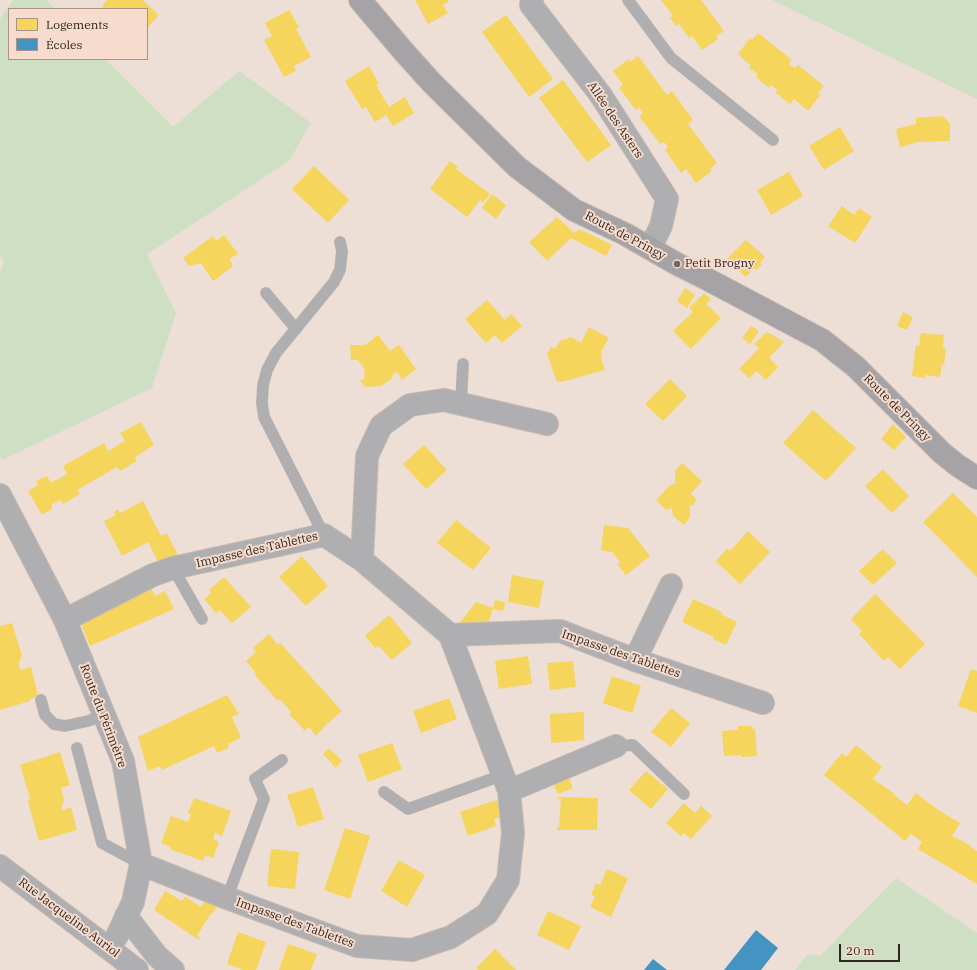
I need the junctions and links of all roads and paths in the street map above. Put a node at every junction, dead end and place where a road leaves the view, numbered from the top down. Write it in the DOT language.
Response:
graph roads {
  1 [pos="360,0"];
  2 [pos="532,0"];
  3 [pos="628,0"];
  4 [pos="773,140"];
  5 [pos="340,242"];
  6 [pos="650,248"];
  7 [pos="266,293"];
  8 [pos="296,329"];
  9 [pos="463,364"];
  10 [pos="461,404"];
  11 [pos="547,424"];
  12 [pos="975,471"];
  13 [pos="0,495"];
  14 [pos="324,535"];
  15 [pos="362,560"];
  16 [pos="174,568"];
  17 [pos="671,585"];
  18 [pos="202,619"];
  19 [pos="65,620"];
  20 [pos="450,635"];
  21 [pos="635,660"];
  22 [pos="41,700"];
  23 [pos="763,703"];
  24 [pos="104,715"];
  25 [pos="616,746"];
  26 [pos="77,748"];
  27 [pos="282,760"];
  28 [pos="506,783"];
  29 [pos="384,792"];
  30 [pos="684,794"];
  31 [pos="140,864"];
  32 [pos="0,866"];
  33 [pos="227,898"];
  34 [pos="126,916"];
  35 [pos="108,947"];
  36 [pos="137,970"];
  37 [pos="173,970"];
  1 -- 6 [label="street, Route de Pringy"];
  2 -- 6 [label="street, Allée des Asters"];
  3 -- 4 [label="lane"];
  5 -- 8 [label="lane"];
  6 -- 12 [label="street, Route de Pringy"];
  7 -- 8 [label="lane"];
  8 -- 14 [label="lane"];
  9 -- 10 [label="lane"];
  10 -- 11 [label="street"];
  10 -- 15 [label="street"];
  13 -- 19 [label="street, Route du Périmètre"];
  14 -- 15 [label="street, Impasse des Tablettes"];
  14 -- 16 [label="street, Impasse des Tablettes"];
  15 -- 20 [label="street, Impasse des Tablettes"];
  16 -- 18 [label="lane"];
  16 -- 19 [label="street, Impasse des Tablettes"];
  17 -- 21 [label="street"];
  19 -- 24 [label="street, Route du Périmètre"];
  20 -- 21 [label="street, Impasse des Tablettes"];
  20 -- 28 [label="street, Impasse des Tablettes"];
  21 -- 23 [label="street, Impasse des Tablettes"];
  22 -- 24 [label="lane"];
  24 -- 31 [label="street, Route du Périmètre"];
  25 -- 28 [label="street"];
  25 -- 30 [label="lane"];
  26 -- 31 [label="lane"];
  27 -- 33 [label="lane"];
  28 -- 29 [label="lane"];
  28 -- 33 [label="street, Impasse des Tablettes"];
  31 -- 33 [label="street, Impasse des Tablettes"];
  31 -- 34 [label="street, Route du Périmètre"];
  32 -- 35 [label="street, Rue Jacqueline Auriol"];
  34 -- 35 [label="street, Route du Périmètre"];
  34 -- 37 [label="street"];
  35 -- 36 [label="street, Rue Jacqueline Auriol"];
}
